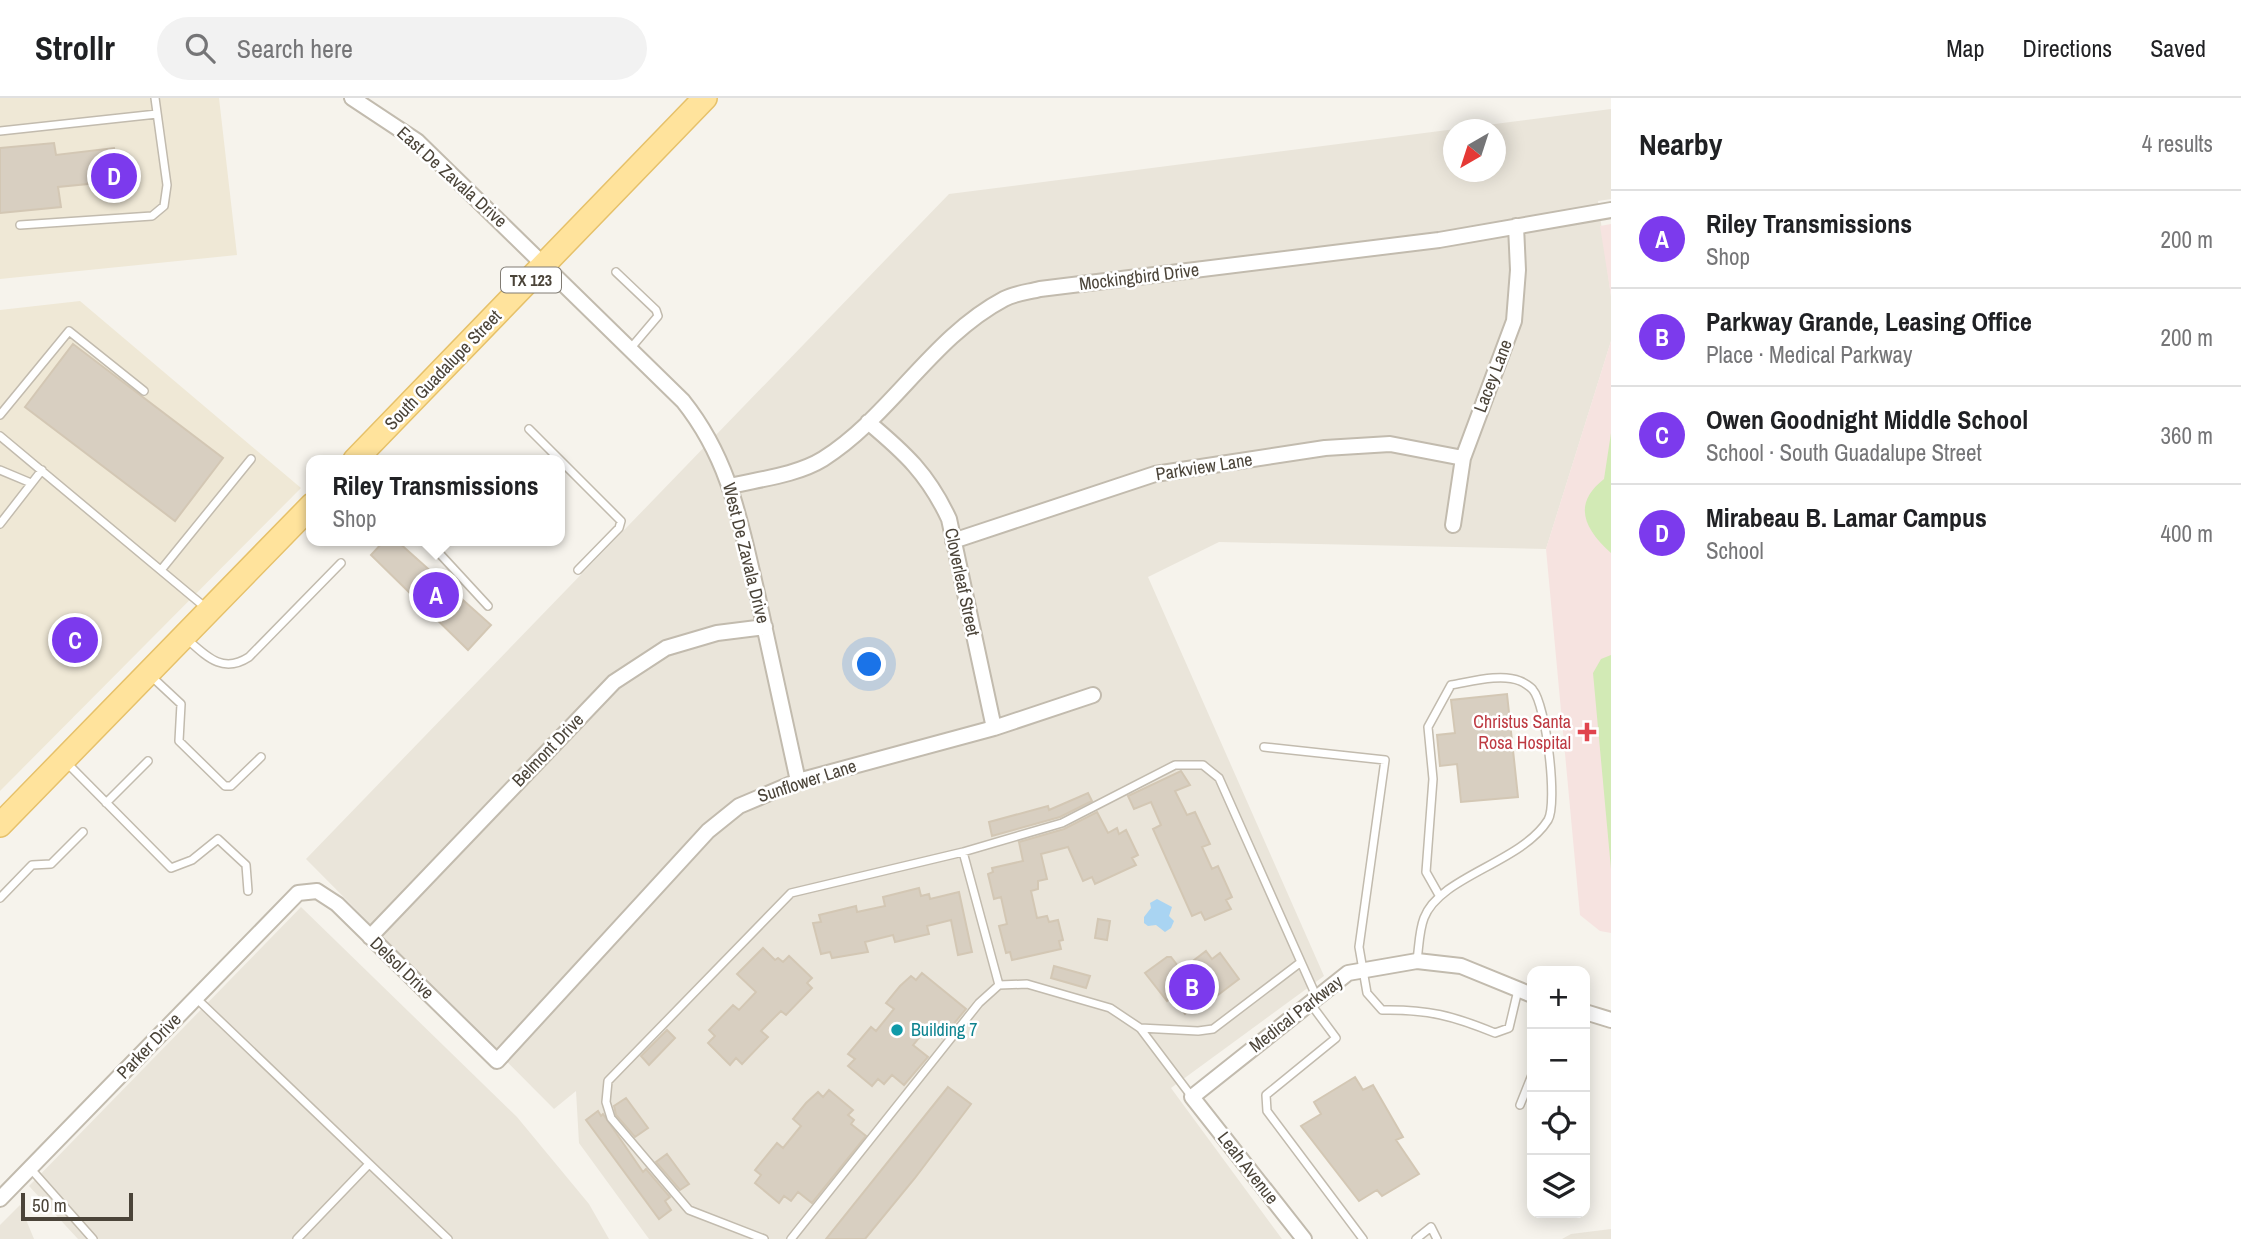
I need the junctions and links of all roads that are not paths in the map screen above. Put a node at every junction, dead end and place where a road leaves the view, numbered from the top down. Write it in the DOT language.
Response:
graph roads {
  1 [pos="155,98"];
  2 [pos="352,98"];
  3 [pos="705,98"];
  4 [pos="157,114"];
  5 [pos="0,131"];
  6 [pos="1611,210"];
  7 [pos="20,225"];
  8 [pos="1516,226"];
  9 [pos="545,265"];
  10 [pos="615,272"];
  11 [pos="630,349"];
  12 [pos="144,391"];
  13 [pos="0,415"];
  14 [pos="868,422"];
  15 [pos="529,429"];
  16 [pos="0,436"];
  17 [pos="360,455"];
  18 [pos="555,455"];
  19 [pos="1463,458"];
  20 [pos="251,459"];
  21 [pos="565,465"];
  22 [pos="0,470"];
  23 [pos="41,470"];
  24 [pos="31,484"];
  25 [pos="730,486"];
  26 [pos="306,511"];
  27 [pos="0,524"];
  28 [pos="1453,525"];
  29 [pos="953,541"];
  30 [pos="433,546"];
  31 [pos="341,563"];
  32 [pos="161,570"];
  33 [pos="579,570"];
  34 [pos="488,607"];
  35 [pos="209,611"];
  36 [pos="765,627"];
  37 [pos="184,636"];
  38 [pos="148,673"];
  39 [pos="1093,695"];
  40 [pos="994,728"];
  41 [pos="1264,747"];
  42 [pos="261,757"];
  43 [pos="64,760"];
  44 [pos="148,761"];
  45 [pos="797,781"];
  46 [pos="106,803"];
  47 [pos="0,825"];
  48 [pos="83,832"];
  49 [pos="963,852"];
  50 [pos="248,891"];
  51 [pos="298,893"];
  52 [pos="1439,895"];
  53 [pos="0,898"];
  54 [pos="370,937"];
  55 [pos="1417,961"];
  56 [pos="1301,962"];
  57 [pos="1362,971"];
  58 [pos="999,985"];
  59 [pos="1525,993"];
  60 [pos="196,998"];
  61 [pos="1314,1000"];
  62 [pos="1590,1014"];
  63 [pos="1611,1020"];
  64 [pos="1140,1028"];
  65 [pos="497,1061"];
  66 [pos="1527,1088"];
  67 [pos="1192,1097"];
  68 [pos="1520,1105"];
  69 [pos="369,1164"];
  70 [pos="30,1168"];
  71 [pos="0,1199"];
  72 [pos="93,1239"];
  73 [pos="297,1239"];
  74 [pos="448,1239"];
  75 [pos="764,1239"];
  76 [pos="791,1239"];
  77 [pos="1304,1239"];
  78 [pos="1363,1239"];
  79 [pos="1416,1239"];
  80 [pos="1437,1239"];
  1 -- 4 [label="lane"];
  2 -- 9 [label="street, East De Zavala Drive"];
  3 -- 9 [label="main road, South Guadalupe Street / TX 123"];
  4 -- 5 [label="lane"];
  4 -- 7 [label="lane"];
  6 -- 8 [label="street, Mockingbird Drive"];
  8 -- 14 [label="street, Mockingbird Drive"];
  8 -- 19 [label="street, Lacey Lane"];
  9 -- 11 [label="street, West De Zavala Drive"];
  9 -- 17 [label="main road, South Guadalupe Street / TX 123"];
  10 -- 11 [label="lane"];
  11 -- 25 [label="street, West De Zavala Drive"];
  12 -- 13 [label="lane"];
  14 -- 25 [label="street, Mockingbird Drive"];
  14 -- 29 [label="street, Cloverleaf Street"];
  15 -- 18 [label="lane"];
  16 -- 23 [label="lane"];
  19 -- 28 [label="street, Lacey Lane"];
  19 -- 29 [label="street, Parkview Lane"];
  20 -- 32 [label="lane"];
  21 -- 33 [label="lane"];
  22 -- 24 [label="lane"];
  23 -- 24 [label="lane"];
  23 -- 32 [label="lane"];
  24 -- 27 [label="lane"];
  25 -- 36 [label="street, West De Zavala Drive"];
  26 -- 35 [label="main road"];
  29 -- 40 [label="street, Cloverleaf Street"];
  30 -- 34 [label="lane"];
  31 -- 37 [label="lane"];
  32 -- 35 [label="lane"];
  35 -- 37 [label="main road"];
  36 -- 45 [label="street, West De Zavala Drive"];
  36 -- 54 [label="street, Belmont Drive"];
  37 -- 38 [label="main road"];
  38 -- 42 [label="lane"];
  38 -- 43 [label="main road"];
  39 -- 40 [label="street, Sunflower Lane"];
  40 -- 45 [label="street, Sunflower Lane"];
  41 -- 57 [label="lane"];
  43 -- 46 [label="lane"];
  43 -- 47 [label="main road"];
  44 -- 46 [label="lane"];
  45 -- 65 [label="street, Sunflower Lane"];
  46 -- 50 [label="lane"];
  48 -- 53 [label="lane"];
  49 -- 56 [label="lane"];
  49 -- 58 [label="lane"];
  49 -- 75 [label="lane"];
  51 -- 54 [label="street, Delsol Drive"];
  51 -- 60 [label="street, Parker Drive"];
  52 -- 52 [label="lane"];
  52 -- 55 [label="lane"];
  54 -- 65 [label="street, Delsol Drive"];
  55 -- 57 [label="street, Medical Parkway"];
  55 -- 59 [label="street, Medical Parkway"];
  56 -- 61 [label="lane"];
  56 -- 64 [label="lane"];
  57 -- 59 [label="lane"];
  57 -- 61 [label="street, Medical Parkway"];
  58 -- 64 [label="lane"];
  58 -- 76 [label="lane"];
  60 -- 69 [label="lane"];
  60 -- 70 [label="street, Parker Drive"];
  61 -- 67 [label="street, Medical Parkway"];
  61 -- 78 [label="lane"];
  62 -- 63 [label="street"];
  64 -- 67 [label="lane"];
  66 -- 68 [label="lane"];
  67 -- 77 [label="street, Leah Avenue"];
  69 -- 73 [label="lane"];
  69 -- 74 [label="lane"];
  70 -- 71 [label="street, Parker Drive"];
  70 -- 72 [label="lane"];
  79 -- 80 [label="lane"];
}
